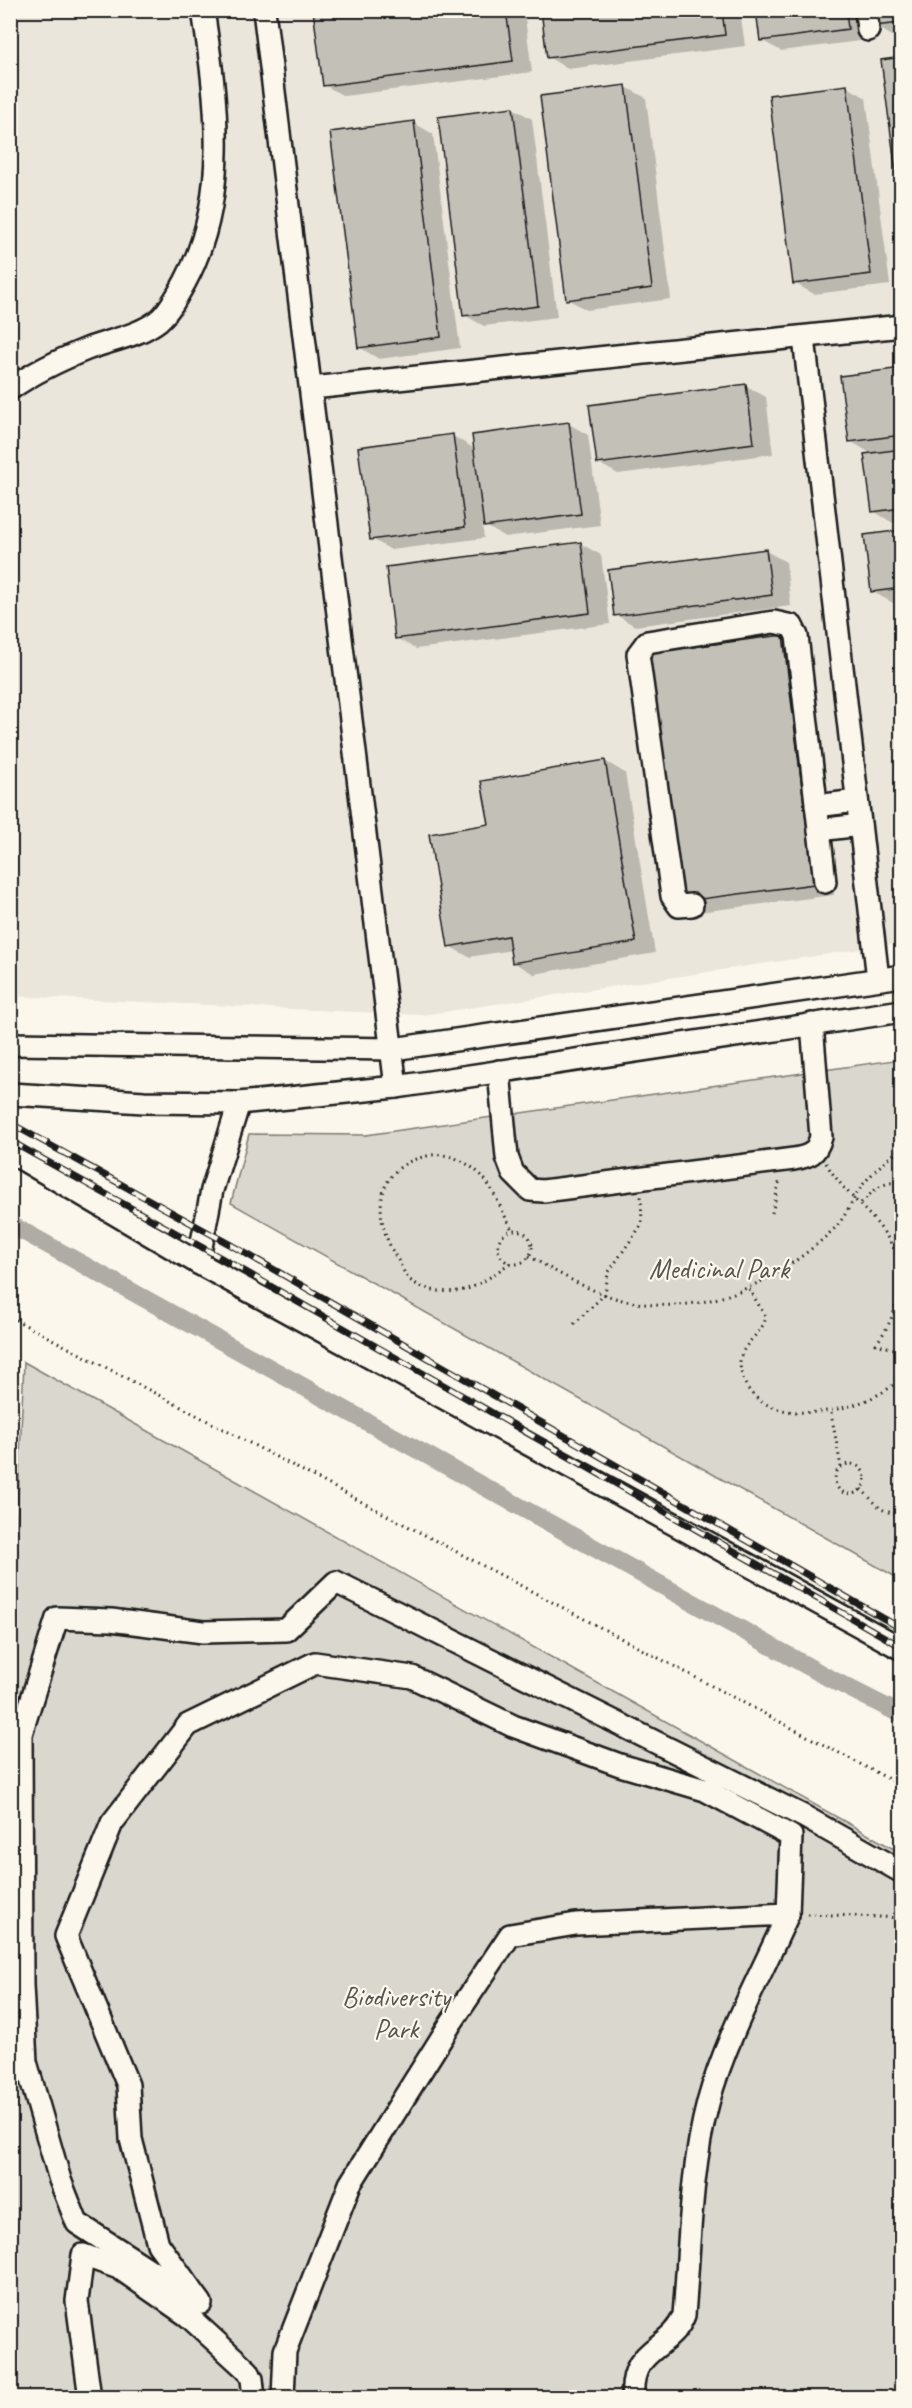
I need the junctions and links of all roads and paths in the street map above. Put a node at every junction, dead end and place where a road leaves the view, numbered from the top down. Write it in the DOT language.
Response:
graph roads {
  1 [pos="203,10"];
  2 [pos="264,10"];
  3 [pos="902,327"];
  4 [pos="804,338"];
  5 [pos="312,388"];
  6 [pos="10,389"];
  7 [pos="857,801"];
  8 [pos="816,806"];
  9 [pos="860,825"];
  10 [pos="819,830"];
  11 [pos="825,882"];
  12 [pos="692,905"];
  13 [pos="902,976"];
  14 [pos="878,979"];
  15 [pos="902,1011"];
  16 [pos="812,1024"];
  17 [pos="10,1044"];
  18 [pos="393,1049"];
  19 [pos="499,1071"];
  20 [pos="396,1087"];
  21 [pos="10,1094"];
  22 [pos="239,1103"];
  23 [pos="902,1148"];
  24 [pos="818,1149"];
  25 [pos="10,1152"];
  26 [pos="785,1160"];
  27 [pos="641,1179"];
  28 [pos="902,1183"];
  29 [pos="856,1197"];
  30 [pos="861,1203"];
  31 [pos="772,1213"];
  32 [pos="512,1230"];
  33 [pos="529,1256"];
  34 [pos="198,1263"];
  35 [pos="510,1263"];
  36 [pos="901,1269"];
  37 [pos="902,1277"];
  38 [pos="902,1282"];
  39 [pos="749,1289"];
  40 [pos="604,1294"];
  41 [pos="10,1317"];
  42 [pos="574,1324"];
  43 [pos="902,1351"];
  44 [pos="902,1377"];
  45 [pos="831,1412"];
  46 [pos="841,1467"];
  47 [pos="861,1489"];
  48 [pos="902,1517"];
  49 [pos="902,1649"];
  50 [pos="902,1786"];
  51 [pos="902,1872"];
  52 [pos="788,1914"];
  53 [pos="902,1918"];
  54 [pos="90,2397"];
  55 [pos="254,2397"];
  56 [pos="283,2397"];
  57 [pos="633,2397"];
  1 -- 6 [label="street"];
  2 -- 5 [label="street"];
  3 -- 4 [label="street"];
  4 -- 5 [label="street"];
  4 -- 7 [label="street"];
  5 -- 18 [label="street"];
  7 -- 8 [label="street"];
  7 -- 9 [label="street"];
  8 -- 10 [label="street"];
  8 -- 12 [label="street"];
  9 -- 10 [label="street"];
  9 -- 14 [label="street"];
  10 -- 11 [label="street"];
  13 -- 14 [label="street"];
  14 -- 18 [label="street"];
  15 -- 16 [label="street"];
  16 -- 19 [label="street"];
  16 -- 24 [label="street"];
  17 -- 18 [label="street"];
  18 -- 20 [label="street"];
  19 -- 20 [label="street"];
  19 -- 27 [label="street"];
  20 -- 22 [label="street"];
  21 -- 22 [label="street"];
  22 -- 34 [label="street"];
  23 -- 29 [label="path"];
  24 -- 26 [label="street"];
  24 -- 29 [label="path"];
  25 -- 34 [label="street"];
  26 -- 27 [label="street"];
  26 -- 31 [label="path"];
  27 -- 40 [label="path"];
  28 -- 30 [label="path"];
  29 -- 30 [label="path"];
  29 -- 39 [label="path"];
  30 -- 36 [label="path"];
  32 -- 33 [label="path"];
  32 -- 35 [label="path"];
  32 -- 35 [label="path"];
  33 -- 35 [label="path"];
  33 -- 40 [label="path"];
  34 -- 49 [label="street"];
  36 -- 37 [label="path"];
  38 -- 43 [label="path"];
  39 -- 40 [label="path"];
  39 -- 45 [label="path"];
  40 -- 42 [label="path"];
  41 -- 50 [label="path"];
  44 -- 45 [label="path"];
  45 -- 46 [label="path"];
  46 -- 47 [label="path"];
  46 -- 47 [label="path"];
  47 -- 48 [label="path"];
  51 -- 52 [label="street"];
  52 -- 53 [label="path"];
  52 -- 56 [label="street"];
  52 -- 57 [label="street"];
  54 -- 55 [label="street"];
}
